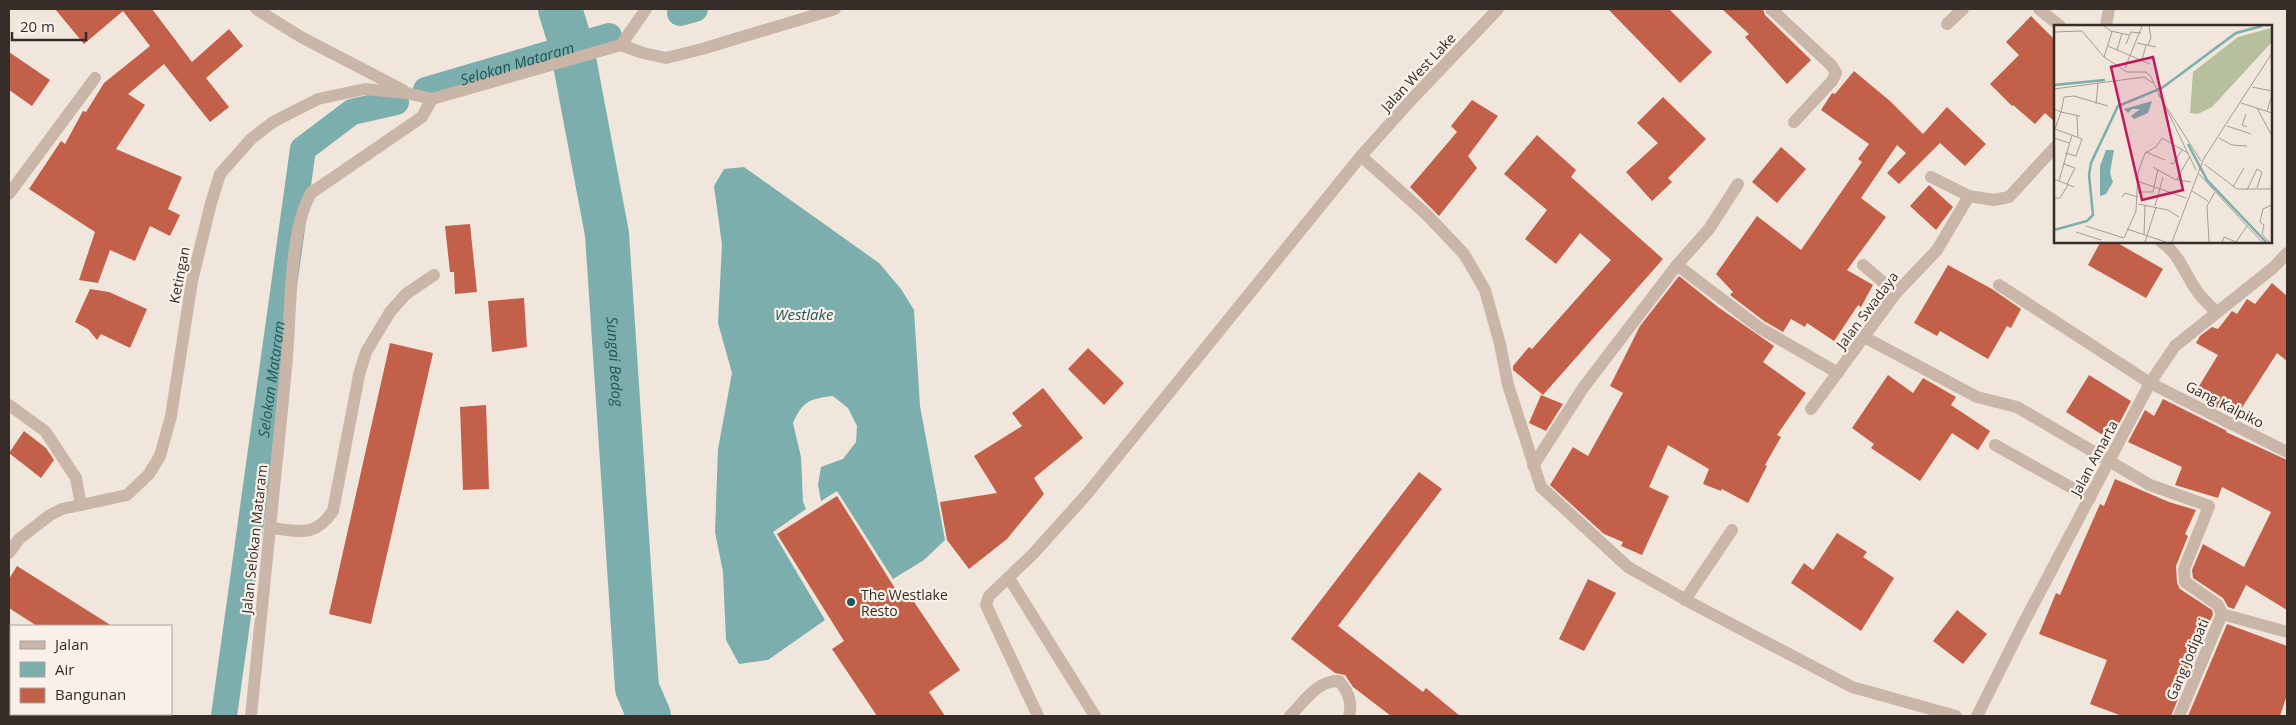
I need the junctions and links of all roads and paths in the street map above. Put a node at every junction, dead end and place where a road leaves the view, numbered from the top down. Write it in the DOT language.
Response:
graph roads {
  1 [pos="256,9"];
  2 [pos="646,9"];
  3 [pos="835,9"];
  4 [pos="1498,9"];
  5 [pos="1771,9"];
  6 [pos="1963,9"];
  7 [pos="2039,9"];
  8 [pos="2109,9"];
  9 [pos="1947,24"];
  10 [pos="2059,25"];
  11 [pos="2106,25"];
  12 [pos="621,45"];
  13 [pos="95,78"];
  14 [pos="407,93"];
  15 [pos="432,99"];
  16 [pos="1794,122"];
  17 [pos="2054,148"];
  18 [pos="1362,156"];
  19 [pos="2044,160"];
  20 [pos="2054,167"];
  21 [pos="1931,177"];
  22 [pos="1738,184"];
  23 [pos="11,188"];
  24 [pos="1969,196"];
  25 [pos="2162,242"];
  26 [pos="2287,253"];
  27 [pos="1677,265"];
  28 [pos="1863,265"];
  29 [pos="434,275"];
  30 [pos="1999,285"];
  31 [pos="1896,293"];
  32 [pos="2216,312"];
  33 [pos="1864,337"];
  34 [pos="1838,373"];
  35 [pos="2150,383"];
  36 [pos="9,406"];
  37 [pos="1811,409"];
  38 [pos="1995,444"];
  39 [pos="2287,452"];
  40 [pos="2109,463"];
  41 [pos="1533,466"];
  42 [pos="2090,498"];
  43 [pos="81,505"];
  44 [pos="271,528"];
  45 [pos="1732,530"];
  46 [pos="9,552"];
  47 [pos="1009,578"];
  48 [pos="1685,600"];
  49 [pos="2222,614"];
  50 [pos="2287,632"];
  51 [pos="251,716"];
  52 [pos="1038,716"];
  53 [pos="1095,716"];
  54 [pos="1290,716"];
  55 [pos="1349,716"];
  56 [pos="1953,716"];
  57 [pos="1977,716"];
  58 [pos="2179,716"];
  1 -- 14 [label="street"];
  2 -- 12 [label="street"];
  3 -- 12 [label="street"];
  4 -- 18 [label="street, Jalan West Lake"];
  5 -- 16 [label="street"];
  6 -- 9 [label="street"];
  7 -- 10 [label="street"];
  8 -- 11 [label="street"];
  12 -- 15 [label="street, Ketingan"];
  13 -- 23 [label="street"];
  14 -- 15 [label="street, Ketingan"];
  14 -- 43 [label="street, Ketingan"];
  15 -- 44 [label="street, Jalan Selokan Mataram"];
  17 -- 19 [label="street"];
  18 -- 41 [label="street"];
  18 -- 47 [label="street, Jalan West Lake"];
  19 -- 20 [label="street"];
  19 -- 24 [label="street"];
  21 -- 24 [label="street"];
  22 -- 27 [label="street"];
  24 -- 31 [label="street, Jalan Swadaya"];
  25 -- 32 [label="street"];
  26 -- 32 [label="street, Jalan Amarta"];
  27 -- 34 [label="street"];
  27 -- 41 [label="street"];
  28 -- 31 [label="street"];
  29 -- 44 [label="street"];
  30 -- 35 [label="street, Gang Kalpiko"];
  31 -- 33 [label="street, Jalan Swadaya"];
  32 -- 35 [label="street, Jalan Amarta"];
  33 -- 34 [label="street, Jalan Swadaya"];
  33 -- 40 [label="street"];
  34 -- 37 [label="street, Jalan Swadaya"];
  35 -- 39 [label="street, Gang Kalpiko"];
  35 -- 40 [label="street, Jalan Amarta"];
  36 -- 43 [label="street"];
  38 -- 42 [label="street"];
  40 -- 42 [label="street, Jalan Amarta"];
  40 -- 49 [label="street, Gang Jodipati"];
  41 -- 48 [label="street"];
  42 -- 57 [label="street, Jalan Amarta"];
  43 -- 46 [label="street, Ketingan"];
  44 -- 51 [label="street, Jalan Selokan Mataram"];
  45 -- 48 [label="street"];
  47 -- 52 [label="street, Jalan West Lake"];
  47 -- 53 [label="street"];
  48 -- 56 [label="street"];
  49 -- 50 [label="street"];
  49 -- 58 [label="street, Gang Jodipati"];
  54 -- 55 [label="street"];
}
